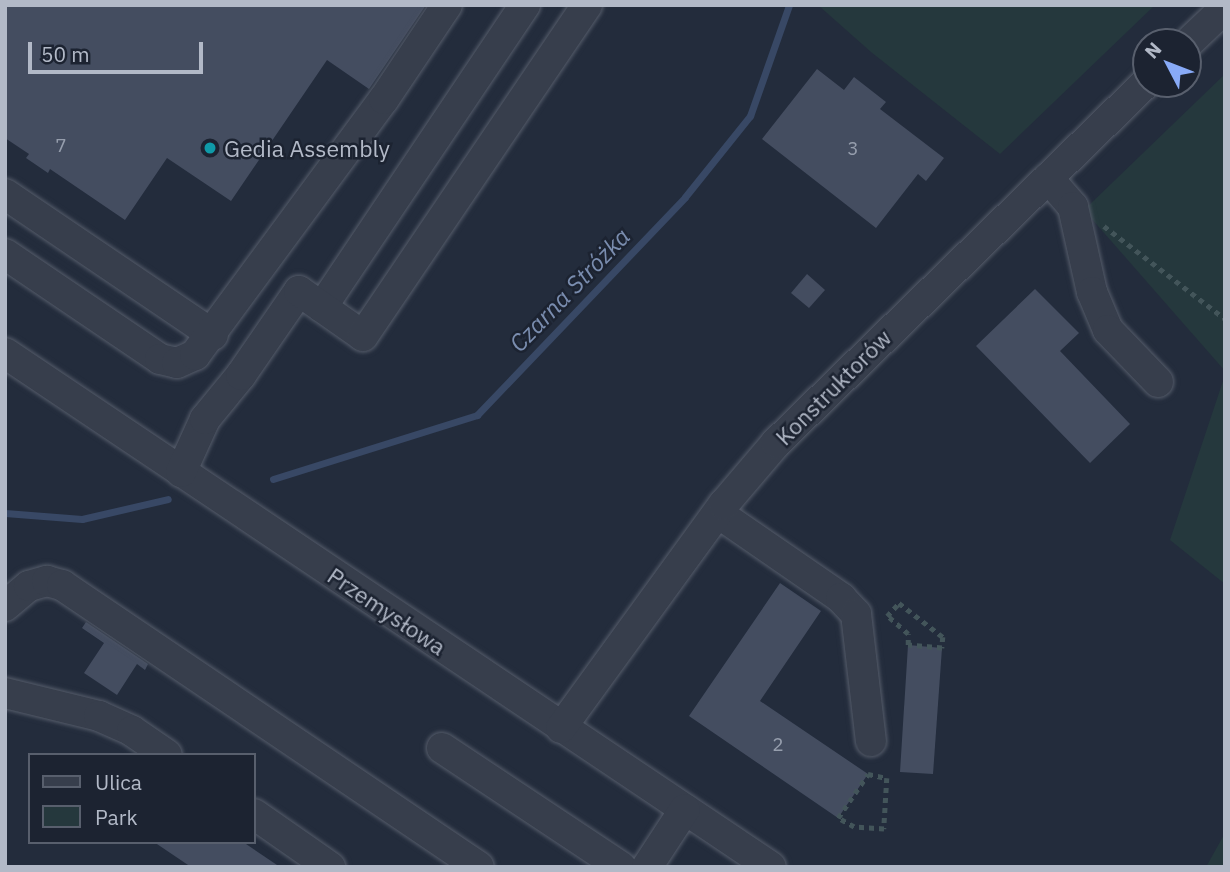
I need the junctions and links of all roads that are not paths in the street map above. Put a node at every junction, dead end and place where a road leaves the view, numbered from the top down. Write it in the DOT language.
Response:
graph roads {
  1 [pos="447,5"];
  2 [pos="525,5"];
  3 [pos="587,5"];
  4 [pos="1225,8"];
  5 [pos="1202,30"];
  6 [pos="1132,97"];
  7 [pos="1048,178"];
  8 [pos="5,194"];
  9 [pos="5,254"];
  10 [pos="322,307"];
  11 [pos="213,335"];
  12 [pos="5,353"];
  13 [pos="1158,382"];
  14 [pos="181,472"];
  15 [pos="718,513"];
  16 [pos="5,606"];
  17 [pos="5,693"];
  18 [pos="561,727"];
  19 [pos="871,741"];
  20 [pos="442,748"];
  21 [pos="164,753"];
  22 [pos="685,810"];
  23 [pos="256,815"];
  24 [pos="330,867"];
  25 [pos="479,867"];
  26 [pos="621,867"];
  27 [pos="647,867"];
  28 [pos="771,867"];
  1 -- 11 [label="street"];
  2 -- 10 [label="street"];
  3 -- 10 [label="street"];
  4 -- 5 [label="street"];
  6 -- 7 [label="street, Konstruktorów"];
  7 -- 13 [label="street"];
  7 -- 15 [label="street, Konstruktorów"];
  8 -- 11 [label="street"];
  9 -- 11 [label="street"];
  10 -- 14 [label="street"];
  12 -- 14 [label="street, Przemysłowa"];
  14 -- 18 [label="street, Przemysłowa"];
  15 -- 18 [label="street, Konstruktorów"];
  15 -- 19 [label="street"];
  16 -- 25 [label="street"];
  17 -- 21 [label="street"];
  18 -- 22 [label="street, Przemysłowa"];
  20 -- 26 [label="street"];
  22 -- 27 [label="street"];
  22 -- 28 [label="street, Przemysłowa"];
  23 -- 24 [label="street"];
}
